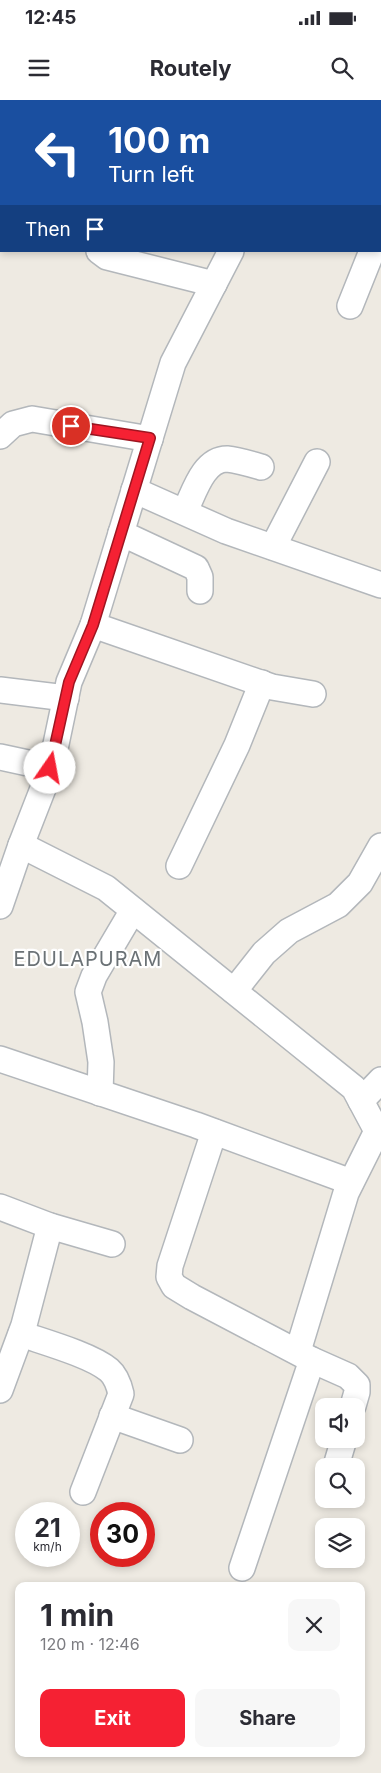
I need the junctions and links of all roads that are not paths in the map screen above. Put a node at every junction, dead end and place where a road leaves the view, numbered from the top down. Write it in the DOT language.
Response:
graph roads {
  1 [pos="100,252"];
  2 [pos="230,252"];
  3 [pos="372,252"];
  4 [pos="214,284"];
  5 [pos="350,306"];
  6 [pos="0,436"];
  7 [pos="150,438"];
  8 [pos="317,462"];
  9 [pos="261,467"];
  10 [pos="134,490"];
  11 [pos="185,510"];
  12 [pos="121,533"];
  13 [pos="273,547"];
  14 [pos="381,585"];
  15 [pos="200,590"];
  16 [pos="93,625"];
  17 [pos="262,683"];
  18 [pos="0,690"];
  19 [pos="313,694"];
  20 [pos="66,698"];
  21 [pos="0,757"];
  22 [pos="50,768"];
  23 [pos="21,845"];
  24 [pos="381,846"];
  25 [pos="179,866"];
  26 [pos="6,870"];
  27 [pos="0,906"];
  28 [pos="133,910"];
  29 [pos="234,991"];
  30 [pos="0,1059"];
  31 [pos="381,1080"];
  32 [pos="100,1093"];
  33 [pos="361,1101"];
  34 [pos="214,1132"];
  35 [pos="379,1132"];
  36 [pos="351,1182"];
  37 [pos="0,1207"];
  38 [pos="50,1226"];
  39 [pos="112,1244"];
  40 [pos="21,1334"];
  41 [pos="305,1355"];
  42 [pos="0,1390"];
  43 [pos="356,1398"];
  44 [pos="112,1416"];
  45 [pos="180,1440"];
  46 [pos="83,1492"];
  47 [pos="242,1568"];
  1 -- 4 [label="street"];
  2 -- 4 [label="street"];
  3 -- 5 [label="street"];
  4 -- 7 [label="street"];
  6 -- 7 [label="street"];
  7 -- 10 [label="street"];
  8 -- 13 [label="street"];
  9 -- 11 [label="street"];
  10 -- 11 [label="street"];
  10 -- 12 [label="street"];
  11 -- 13 [label="street"];
  12 -- 15 [label="street"];
  12 -- 16 [label="street"];
  13 -- 14 [label="street"];
  16 -- 17 [label="street"];
  16 -- 20 [label="street"];
  17 -- 19 [label="street"];
  17 -- 25 [label="street"];
  18 -- 20 [label="street"];
  20 -- 22 [label="street"];
  21 -- 22 [label="street"];
  22 -- 23 [label="street"];
  23 -- 26 [label="street"];
  23 -- 28 [label="street"];
  24 -- 29 [label="street"];
  26 -- 27 [label="street"];
  28 -- 29 [label="street"];
  28 -- 32 [label="street"];
  29 -- 33 [label="street"];
  30 -- 32 [label="street"];
  31 -- 33 [label="street"];
  32 -- 34 [label="street"];
  33 -- 35 [label="street"];
  34 -- 36 [label="street"];
  34 -- 41 [label="street"];
  35 -- 36 [label="street"];
  36 -- 41 [label="street"];
  37 -- 38 [label="street"];
  38 -- 39 [label="street"];
  38 -- 40 [label="street"];
  40 -- 42 [label="street"];
  40 -- 44 [label="street"];
  41 -- 43 [label="street"];
  41 -- 47 [label="street"];
  44 -- 45 [label="street"];
  44 -- 46 [label="street"];
}
